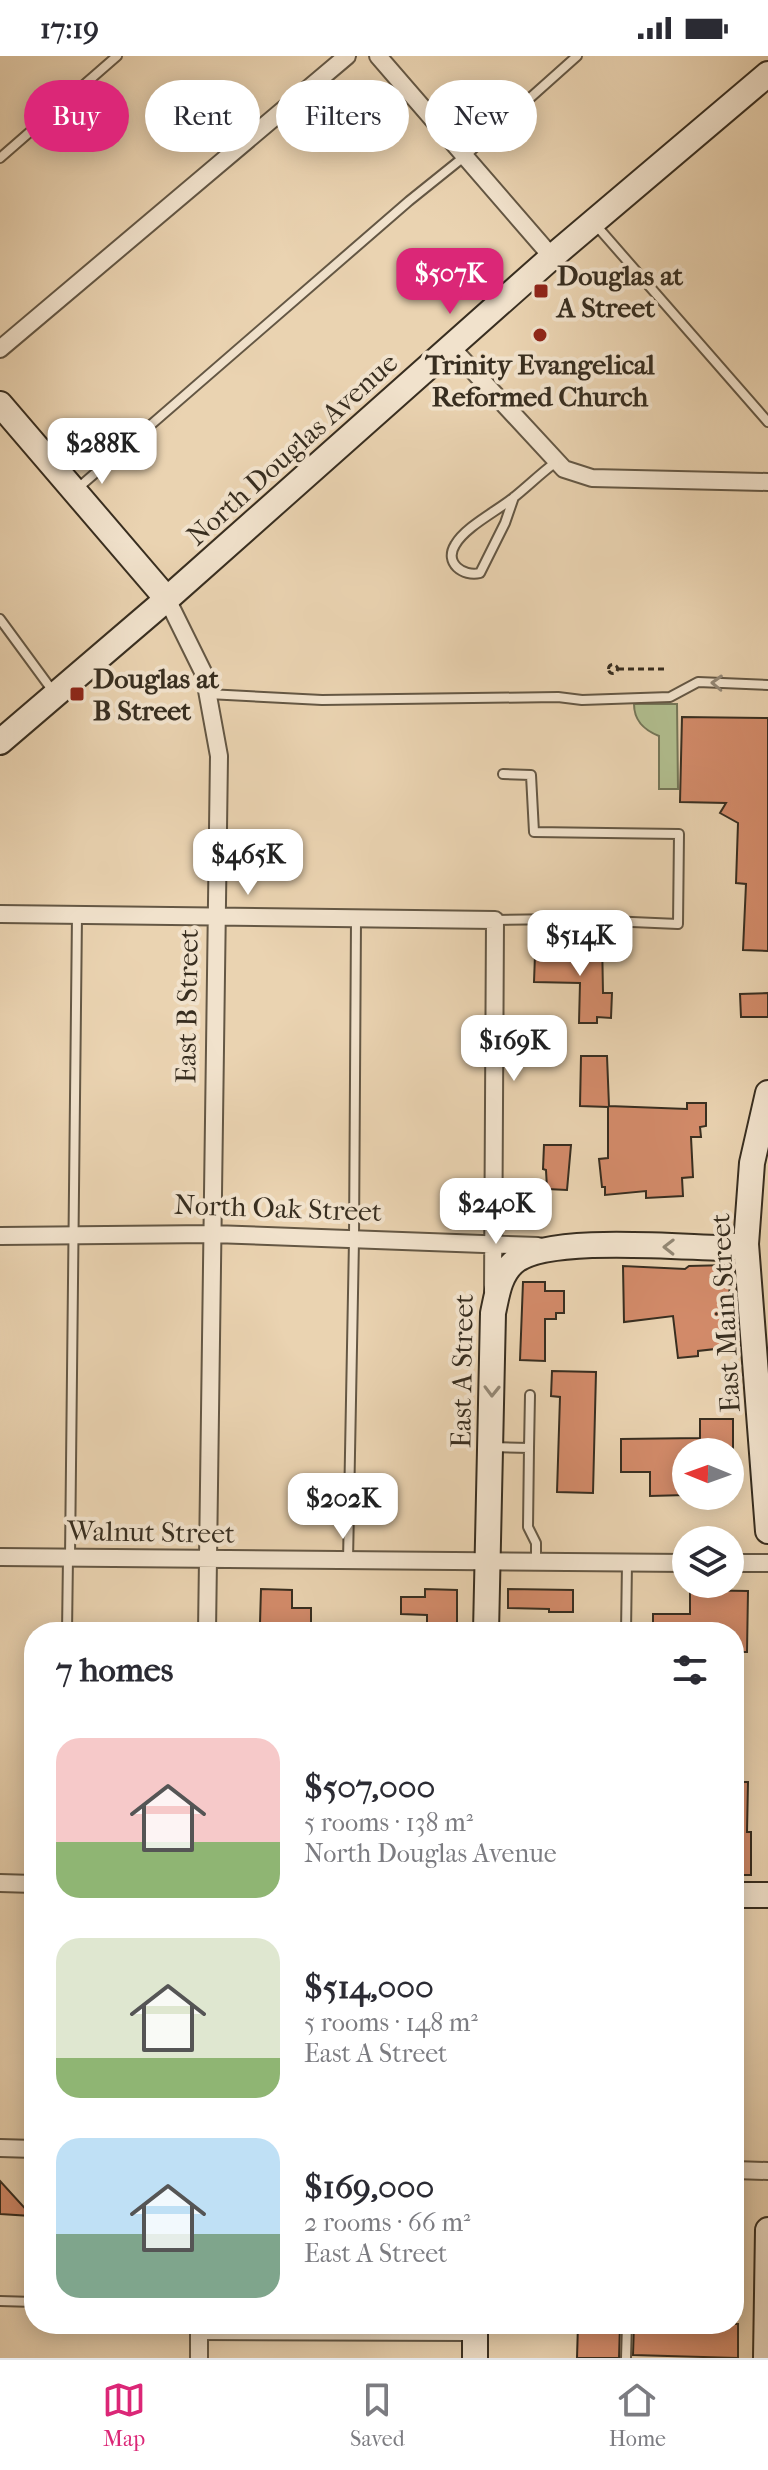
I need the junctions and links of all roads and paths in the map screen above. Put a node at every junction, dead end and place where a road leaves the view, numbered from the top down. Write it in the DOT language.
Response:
graph roads {
  1 [pos="117,56"];
  2 [pos="347,56"];
  3 [pos="378,56"];
  4 [pos="577,56"];
  5 [pos="768,74"];
  6 [pos="465,156"];
  7 [pos="0,158"];
  8 [pos="595,222"];
  9 [pos="552,257"];
  10 [pos="451,347"];
  11 [pos="0,349"];
  12 [pos="0,404"];
  13 [pos="768,422"];
  14 [pos="557,461"];
  15 [pos="768,482"];
  16 [pos="75,492"];
  17 [pos="514,497"];
  18 [pos="167,599"];
  19 [pos="0,619"];
  20 [pos="612,658"];
  21 [pos="611,667"];
  22 [pos="618,669"];
  23 [pos="667,669"];
  24 [pos="601,670"];
  25 [pos="613,674"];
  26 [pos="613,681"];
  27 [pos="768,685"];
  28 [pos="56,694"];
  29 [pos="208,694"];
  30 [pos="0,742"];
  31 [pos="503,774"];
  32 [pos="0,914"];
  33 [pos="77,915"];
  34 [pos="219,916"];
  35 [pos="356,918"];
  36 [pos="495,920"];
  37 [pos="768,1093"];
  38 [pos="213,1234"];
  39 [pos="0,1236"];
  40 [pos="73,1236"];
  41 [pos="354,1240"];
  42 [pos="746,1244"];
  43 [pos="493,1246"];
  44 [pos="565,1246"];
  45 [pos="493,1313"];
  46 [pos="760,1316"];
  47 [pos="530,1395"];
  48 [pos="490,1447"];
  49 [pos="529,1448"];
  50 [pos="767,1518"];
  51 [pos="0,1557"];
  52 [pos="69,1557"];
  53 [pos="209,1559"];
  54 [pos="348,1561"];
  55 [pos="488,1563"];
  56 [pos="536,1563"];
  57 [pos="627,1563"];
  58 [pos="672,1563"];
  59 [pos="744,1563"];
  60 [pos="768,1563"];
  61 [pos="67,1622"];
  62 [pos="207,1622"];
  63 [pos="486,1622"];
  64 [pos="626,1622"];
  65 [pos="0,1883"];
  66 [pos="24,1884"];
  67 [pos="744,1895"];
  68 [pos="768,1895"];
  69 [pos="0,2148"];
  70 [pos="24,2149"];
  71 [pos="744,2170"];
  72 [pos="768,2171"];
  73 [pos="768,2230"];
  74 [pos="0,2301"];
  75 [pos="24,2302"];
  76 [pos="199,2334"];
  77 [pos="322,2334"];
  78 [pos="627,2334"];
  79 [pos="475,2339"];
  80 [pos="199,2358"];
  81 [pos="626,2358"];
  82 [pos="766,2358"];
  1 -- 7 [label="lane"];
  2 -- 11 [label="street"];
  3 -- 6 [label="street"];
  4 -- 6 [label="lane"];
  5 -- 8 [label="street, North Douglas Avenue"];
  6 -- 9 [label="street"];
  6 -- 16 [label="lane"];
  8 -- 9 [label="street, North Douglas Avenue"];
  8 -- 13 [label="lane"];
  9 -- 10 [label="street, North Douglas Avenue"];
  10 -- 14 [label="street"];
  10 -- 18 [label="street, North Douglas Avenue"];
  12 -- 16 [label="street, East B Street"];
  14 -- 15 [label="street"];
  14 -- 17 [label="lane"];
  16 -- 18 [label="street, East B Street"];
  17 -- 17 [label="lane"];
  18 -- 28 [label="street, North Douglas Avenue"];
  18 -- 29 [label="street, East B Street"];
  19 -- 28 [label="lane"];
  20 -- 21 [label="path"];
  21 -- 22 [label="path"];
  21 -- 24 [label="path"];
  21 -- 25 [label="path"];
  22 -- 23 [label="path"];
  22 -- 25 [label="path"];
  25 -- 26 [label="path"];
  27 -- 29 [label="lane, one-way"];
  28 -- 30 [label="street, North Douglas Avenue"];
  29 -- 34 [label="street, East B Street"];
  31 -- 36 [label="lane"];
  32 -- 33 [label="street"];
  33 -- 34 [label="street"];
  33 -- 40 [label="lane"];
  34 -- 35 [label="street"];
  34 -- 38 [label="street, East B Street"];
  35 -- 36 [label="street"];
  35 -- 41 [label="lane"];
  36 -- 43 [label="street, East A Street"];
  37 -- 42 [label="street, East Main Street"];
  38 -- 40 [label="street, North Oak Street"];
  38 -- 41 [label="street, North Oak Street"];
  38 -- 53 [label="street, East B Street"];
  39 -- 40 [label="street, North Oak Street"];
  40 -- 52 [label="lane"];
  41 -- 43 [label="street, North Oak Street"];
  41 -- 54 [label="lane"];
  42 -- 44 [label="street, North Oak Street, one-way"];
  42 -- 46 [label="street, East Main Street"];
  43 -- 44 [label="street, North Oak Street"];
  43 -- 45 [label="street, East A Street"];
  44 -- 45 [label="street"];
  45 -- 48 [label="street, East A Street, one-way"];
  46 -- 50 [label="street, East Main Street"];
  47 -- 49 [label="lane"];
  48 -- 49 [label="lane"];
  48 -- 55 [label="street, East A Street"];
  49 -- 56 [label="lane"];
  51 -- 52 [label="street, Walnut Street"];
  52 -- 53 [label="street, Walnut Street"];
  52 -- 61 [label="lane"];
  53 -- 54 [label="street, Walnut Street"];
  53 -- 62 [label="street, East B Street"];
  54 -- 55 [label="street, Walnut Street"];
  55 -- 56 [label="street, Walnut Street"];
  55 -- 63 [label="street, East A Street"];
  56 -- 57 [label="street, Walnut Street"];
  57 -- 58 [label="street, Walnut Street"];
  57 -- 64 [label="lane"];
  59 -- 60 [label="street"];
  65 -- 66 [label="street"];
  67 -- 68 [label="street"];
  69 -- 70 [label="street"];
  71 -- 72 [label="street"];
  73 -- 82 [label="street"];
  74 -- 75 [label="lane"];
  76 -- 80 [label="street"];
  77 -- 79 [label="lane"];
  78 -- 81 [label="lane"];
}
